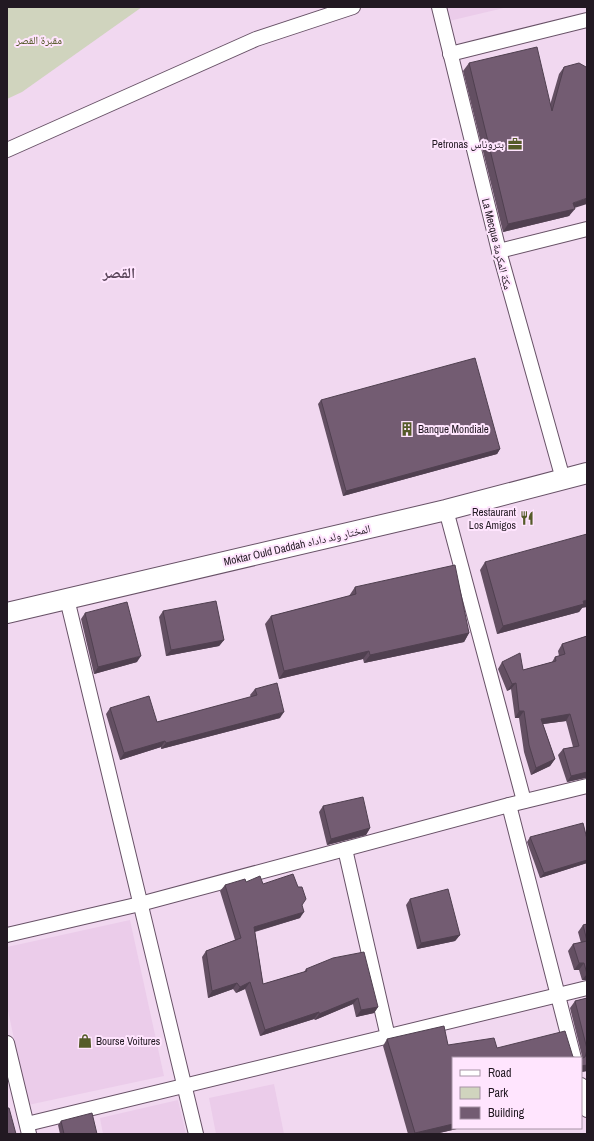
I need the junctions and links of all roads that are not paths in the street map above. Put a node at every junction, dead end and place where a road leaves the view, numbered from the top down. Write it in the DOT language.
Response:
graph roads {
  1 [pos="353,7"];
  2 [pos="439,7"];
  3 [pos="587,20"];
  4 [pos="450,54"];
  5 [pos="7,150"];
  6 [pos="587,229"];
  7 [pos="499,250"];
  8 [pos="587,473"];
  9 [pos="563,479"];
  10 [pos="446,510"];
  11 [pos="67,599"];
  12 [pos="7,614"];
  13 [pos="587,786"];
  14 [pos="524,801"];
  15 [pos="509,805"];
  16 [pos="345,849"];
  17 [pos="140,904"];
  18 [pos="7,935"];
  19 [pos="587,988"];
  20 [pos="559,995"];
  21 [pos="388,1037"];
  22 [pos="7,1043"];
  23 [pos="574,1057"];
  24 [pos="184,1088"];
  25 [pos="582,1089"];
  26 [pos="13,1095"];
  27 [pos="587,1110"];
  28 [pos="28,1129"];
  29 [pos="196,1134"];
  1 -- 5 [label="street"];
  2 -- 4 [label="street, La Mecque مكة المكرمة"];
  3 -- 4 [label="street"];
  4 -- 7 [label="street, La Mecque مكة المكرمة"];
  6 -- 7 [label="street"];
  7 -- 9 [label="street, La Mecque مكة المكرمة"];
  8 -- 9 [label="main road, Moktar Ould Daddah المختار ولد داداه"];
  9 -- 10 [label="main road, Moktar Ould Daddah المختار ولد داداه"];
  10 -- 11 [label="main road, Moktar Ould Daddah المختار ولد داداه"];
  10 -- 14 [label="street"];
  11 -- 12 [label="main road, Moktar Ould Daddah المختار ولد داداه"];
  11 -- 17 [label="street"];
  13 -- 14 [label="street"];
  14 -- 15 [label="street"];
  15 -- 16 [label="street"];
  15 -- 20 [label="street"];
  16 -- 17 [label="street"];
  16 -- 21 [label="street"];
  17 -- 18 [label="street"];
  17 -- 24 [label="street"];
  19 -- 20 [label="street"];
  20 -- 21 [label="street"];
  20 -- 23 [label="street"];
  21 -- 24 [label="street"];
  22 -- 26 [label="street"];
  24 -- 28 [label="street"];
  24 -- 29 [label="street"];
  25 -- 27 [label="street"];
  26 -- 28 [label="street"];
}
